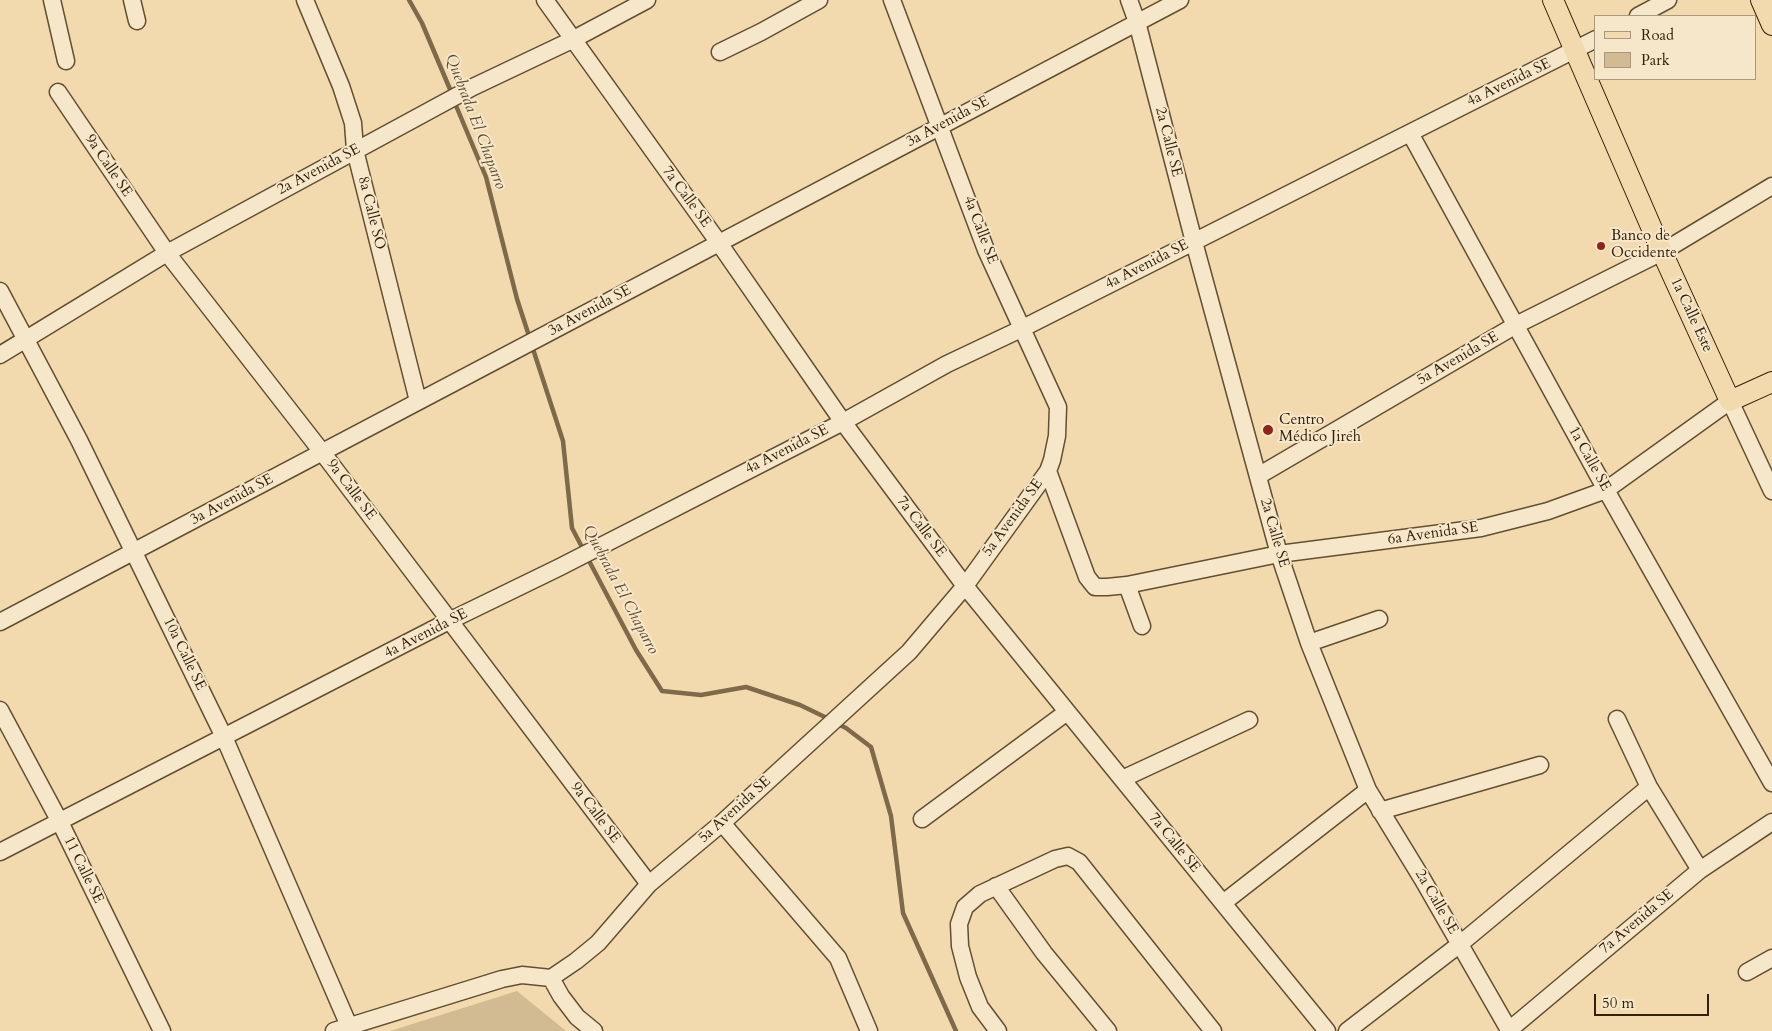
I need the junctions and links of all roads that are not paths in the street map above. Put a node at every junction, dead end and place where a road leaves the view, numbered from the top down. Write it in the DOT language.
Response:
graph roads {
  1 [pos="52,0"];
  2 [pos="132,0"];
  3 [pos="305,0"];
  4 [pos="545,0"];
  5 [pos="647,0"];
  6 [pos="819,0"];
  7 [pos="892,0"];
  8 [pos="1130,0"];
  9 [pos="1180,0"];
  10 [pos="1553,0"];
  11 [pos="1668,0"];
  12 [pos="1761,0"];
  13 [pos="1640,15"];
  14 [pos="137,21"];
  15 [pos="1137,22"];
  16 [pos="1772,25"];
  17 [pos="572,40"];
  18 [pos="1594,40"];
  19 [pos="1575,51"];
  20 [pos="720,52"];
  21 [pos="66,61"];
  22 [pos="58,92"];
  23 [pos="941,126"];
  24 [pos="1410,133"];
  25 [pos="355,150"];
  26 [pos="1772,186"];
  27 [pos="719,242"];
  28 [pos="1194,242"];
  29 [pos="167,252"];
  30 [pos="1662,252"];
  31 [pos="0,291"];
  32 [pos="1516,325"];
  33 [pos="1021,329"];
  34 [pos="25,339"];
  35 [pos="0,355"];
  36 [pos="1772,382"];
  37 [pos="1730,400"];
  38 [pos="418,401"];
  39 [pos="843,422"];
  40 [pos="322,452"];
  41 [pos="1050,465"];
  42 [pos="1258,476"];
  43 [pos="1606,490"];
  44 [pos="1772,491"];
  45 [pos="134,551"];
  46 [pos="1279,554"];
  47 [pos="1127,585"];
  48 [pos="965,586"];
  49 [pos="1379,619"];
  50 [pos="449,621"];
  51 [pos="0,622"];
  52 [pos="1142,626"];
  53 [pos="1309,643"];
  54 [pos="0,710"];
  55 [pos="1067,712"];
  56 [pos="1617,719"];
  57 [pos="1249,720"];
  58 [pos="224,737"];
  59 [pos="1540,765"];
  60 [pos="1122,779"];
  61 [pos="1772,783"];
  62 [pos="1649,787"];
  63 [pos="1368,790"];
  64 [pos="1380,811"];
  65 [pos="922,819"];
  66 [pos="60,822"];
  67 [pos="722,822"];
  68 [pos="1772,822"];
  69 [pos="0,852"];
  70 [pos="1700,870"];
  71 [pos="649,884"];
  72 [pos="996,886"];
  73 [pos="1223,903"];
  74 [pos="1460,944"];
  75 [pos="1772,958"];
  76 [pos="1747,972"];
  77 [pos="551,978"];
  78 [pos="342,1028"];
  79 [pos="1508,1030"];
  80 [pos="162,1031"];
  81 [pos="594,1031"];
  82 [pos="869,1031"];
  83 [pos="998,1031"];
  84 [pos="1108,1031"];
  85 [pos="1213,1031"];
  86 [pos="1327,1031"];
  87 [pos="1347,1031"];
  1 -- 21 [label="street"];
  2 -- 14 [label="street"];
  3 -- 25 [label="street, 8a Calle SO"];
  4 -- 17 [label="street, 7a Calle SE"];
  5 -- 17 [label="street, 2a Avenida SE"];
  6 -- 20 [label="street"];
  7 -- 23 [label="street, 4a Calle SE"];
  8 -- 15 [label="street, 2a Calle SE"];
  9 -- 15 [label="street, 3a Avenida SE"];
  10 -- 19 [label="main road, 1a Calle Este"];
  11 -- 13 [label="street"];
  12 -- 16 [label="main road"];
  15 -- 23 [label="street, 3a Avenida SE"];
  15 -- 28 [label="street, 2a Calle SE"];
  17 -- 25 [label="street, 2a Avenida SE"];
  17 -- 27 [label="street, 7a Calle SE"];
  18 -- 19 [label="street, 4a Avenida SE"];
  19 -- 24 [label="street, 4a Avenida SE"];
  19 -- 30 [label="main road, 1a Calle Este"];
  22 -- 29 [label="street, 9a Calle SE"];
  23 -- 27 [label="street, 3a Avenida SE"];
  23 -- 33 [label="street, 4a Calle SE"];
  24 -- 28 [label="street, 4a Avenida SE"];
  24 -- 32 [label="street, 1a Calle SE"];
  25 -- 29 [label="street, 2a Avenida SE"];
  25 -- 38 [label="street, 8a Calle SO"];
  26 -- 30 [label="street, 5a Avenida SE"];
  27 -- 38 [label="street, 3a Avenida SE"];
  27 -- 39 [label="street, 7a Calle SE"];
  28 -- 33 [label="street, 4a Avenida SE"];
  28 -- 42 [label="street, 2a Calle SE"];
  29 -- 34 [label="street, 2a Avenida SE"];
  29 -- 40 [label="street, 9a Calle SE"];
  30 -- 32 [label="street, 5a Avenida SE"];
  30 -- 37 [label="main road, 1a Calle Este"];
  31 -- 34 [label="street, 10a Calle SE"];
  32 -- 42 [label="street, 5a Avenida SE"];
  32 -- 43 [label="street, 1a Calle SE"];
  33 -- 39 [label="street, 4a Avenida SE"];
  33 -- 41 [label="street, 4a Calle SE"];
  34 -- 35 [label="street, 2a Avenida SE"];
  34 -- 45 [label="street, 10a Calle SE"];
  36 -- 37 [label="main road"];
  37 -- 43 [label="street, 6a Avenida SE"];
  37 -- 44 [label="street, 1a Calle Este"];
  38 -- 40 [label="street, 3a Avenida SE"];
  39 -- 48 [label="street, 7a Calle SE"];
  39 -- 50 [label="street, 4a Avenida SE"];
  40 -- 45 [label="street, 3a Avenida SE"];
  40 -- 50 [label="street, 9a Calle SE"];
  41 -- 47 [label="street, 6a Avenida SE"];
  41 -- 48 [label="street, 5a Avenida SE"];
  42 -- 46 [label="street, 2a Calle SE"];
  43 -- 46 [label="street, 6a Avenida SE"];
  43 -- 61 [label="street, 1a Calle SE"];
  45 -- 51 [label="street, 3a Avenida SE"];
  45 -- 58 [label="street, 10a Calle SE"];
  46 -- 47 [label="street, 6a Avenida SE"];
  46 -- 53 [label="street, 2a Calle SE"];
  47 -- 52 [label="street"];
  48 -- 55 [label="street, 7a Calle SE"];
  48 -- 67 [label="street, 5a Avenida SE"];
  49 -- 53 [label="street"];
  50 -- 58 [label="street, 4a Avenida SE"];
  50 -- 71 [label="street, 9a Calle SE"];
  53 -- 63 [label="street, 2a Calle SE"];
  54 -- 66 [label="street, 11 Calle SE"];
  55 -- 60 [label="street, 7a Calle SE"];
  55 -- 65 [label="street"];
  56 -- 62 [label="street"];
  57 -- 60 [label="street"];
  58 -- 66 [label="street, 4a Avenida SE"];
  58 -- 78 [label="street, 10a Calle SE"];
  59 -- 64 [label="street"];
  60 -- 73 [label="street, 7a Calle SE"];
  62 -- 70 [label="street"];
  62 -- 74 [label="street"];
  63 -- 64 [label="street, 2a Calle SE"];
  63 -- 73 [label="street"];
  64 -- 74 [label="street, 2a Calle SE"];
  66 -- 69 [label="street, 4a Avenida SE"];
  66 -- 80 [label="street, 11 Calle SE"];
  67 -- 71 [label="street, 5a Avenida SE"];
  67 -- 82 [label="street"];
  68 -- 70 [label="street, 7a Avenida SE"];
  70 -- 79 [label="street, 7a Avenida SE"];
  71 -- 77 [label="street, 5a Avenida SE"];
  72 -- 83 [label="street"];
  72 -- 84 [label="street"];
  72 -- 85 [label="street"];
  73 -- 86 [label="street, 7a Calle SE"];
  74 -- 79 [label="street, 2a Calle SE"];
  74 -- 87 [label="street"];
  75 -- 76 [label="street"];
  77 -- 78 [label="street"];
  77 -- 81 [label="street"];
}
